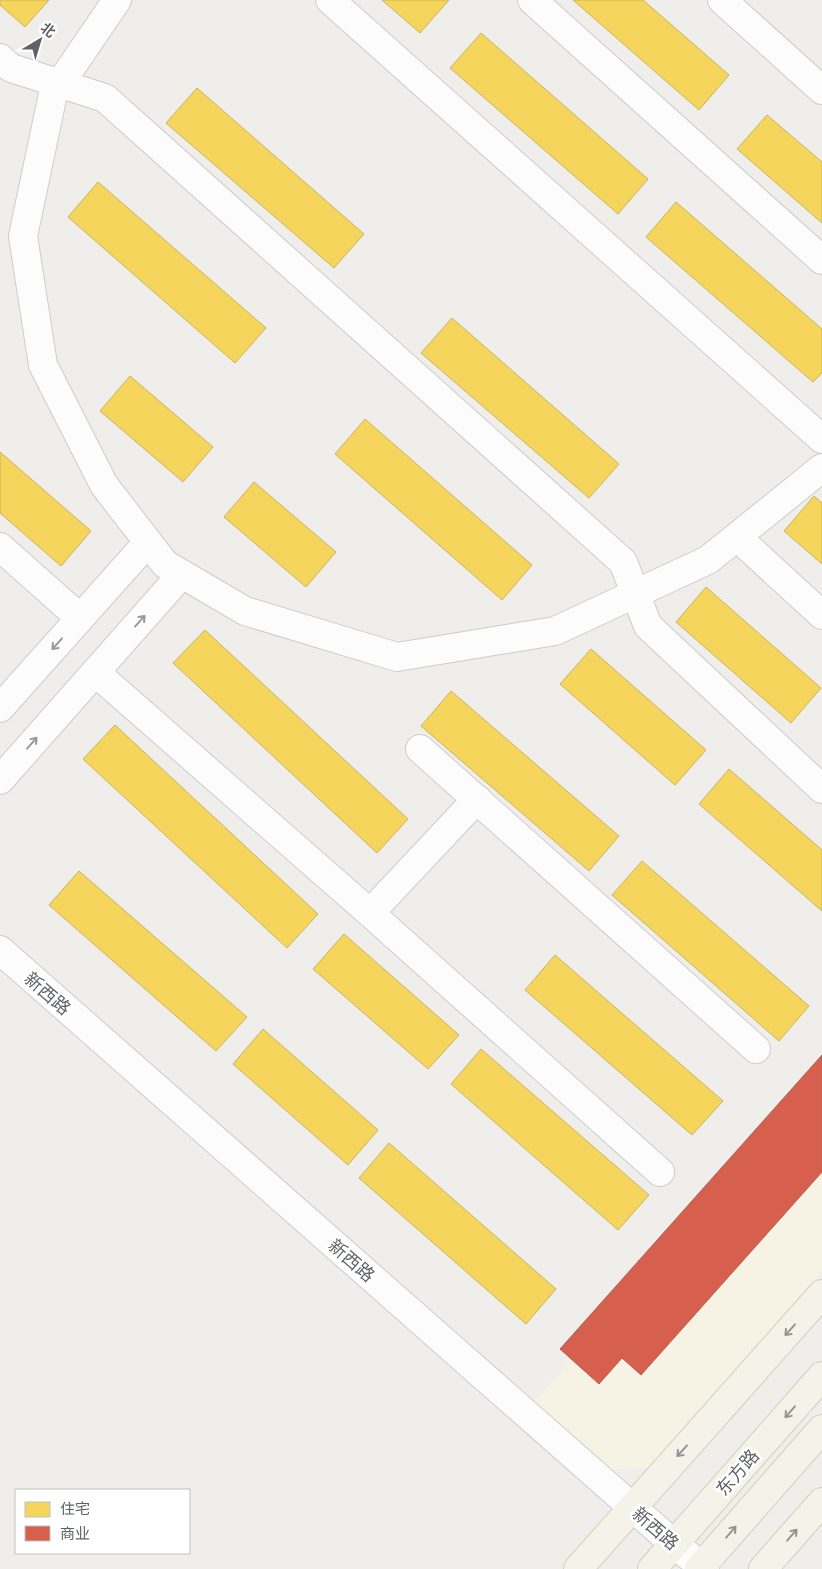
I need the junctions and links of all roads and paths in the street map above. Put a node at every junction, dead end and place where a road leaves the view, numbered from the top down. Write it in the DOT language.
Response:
graph roads {
  1 [pos="117,0"];
  2 [pos="330,0"];
  3 [pos="532,0"];
  4 [pos="722,0"];
  5 [pos="0,58"];
  6 [pos="60,83"];
  7 [pos="822,90"];
  8 [pos="822,260"];
  9 [pos="822,438"];
  10 [pos="822,468"];
  11 [pos="737,537"];
  12 [pos="148,542"];
  13 [pos="0,547"];
  14 [pos="182,574"];
  15 [pos="636,594"];
  16 [pos="822,616"];
  17 [pos="80,618"];
  18 [pos="95,672"];
  19 [pos="0,708"];
  20 [pos="420,749"];
  21 [pos="0,780"];
  22 [pos="822,789"];
  23 [pos="477,799"];
  24 [pos="370,913"];
  25 [pos="0,950"];
  26 [pos="756,1049"];
  27 [pos="660,1172"];
  28 [pos="822,1294"];
  29 [pos="822,1376"];
  30 [pos="822,1429"];
  31 [pos="822,1502"];
  32 [pos="632,1507"];
  33 [pos="674,1544"];
  34 [pos="702,1568"];
  35 [pos="578,1569"];
  36 [pos="652,1569"];
  37 [pos="762,1569"];
  1 -- 6 [label="street"];
  2 -- 9 [label="street"];
  3 -- 8 [label="street"];
  4 -- 7 [label="street"];
  5 -- 6 [label="street"];
  6 -- 12 [label="street"];
  6 -- 15 [label="street"];
  10 -- 11 [label="street"];
  11 -- 15 [label="street"];
  11 -- 16 [label="street"];
  12 -- 14 [label="street"];
  12 -- 17 [label="street"];
  13 -- 17 [label="street"];
  14 -- 15 [label="street"];
  18 -- 14 [label="street, one-way"];
  15 -- 22 [label="street"];
  17 -- 19 [label="street, one-way"];
  21 -- 18 [label="street, one-way"];
  18 -- 24 [label="street"];
  20 -- 23 [label="street"];
  23 -- 24 [label="street"];
  23 -- 26 [label="street"];
  24 -- 27 [label="street"];
  25 -- 32 [label="street, 新西路"];
  28 -- 32 [label="main road, one-way"];
  29 -- 33 [label="main road, 东方路, one-way"];
  34 -- 30 [label="main road, 东方路, one-way"];
  37 -- 31 [label="main road, one-way"];
  32 -- 33 [label="street, 新西路"];
  32 -- 35 [label="main road"];
  33 -- 34 [label="street, 新西路"];
  33 -- 36 [label="main road, 东方路"];
}
